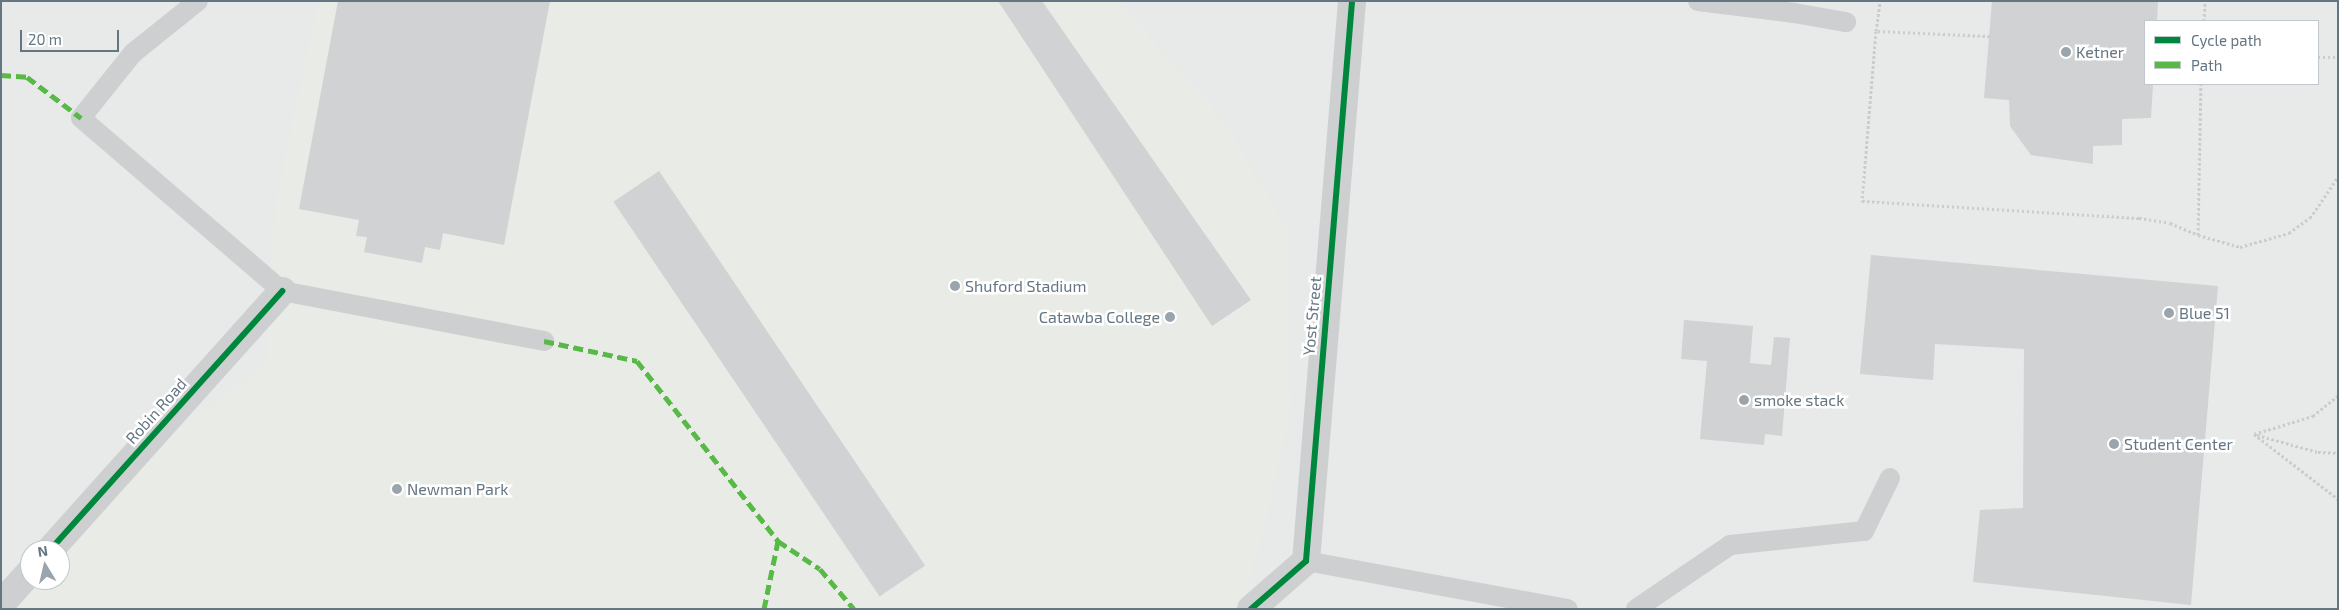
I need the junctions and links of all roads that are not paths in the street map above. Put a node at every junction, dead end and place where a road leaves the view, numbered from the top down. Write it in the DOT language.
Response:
graph roads {
  1 [pos="198,1"];
  2 [pos="1352,1"];
  3 [pos="1698,1"];
  4 [pos="1846,22"];
  5 [pos="282,291"];
  6 [pos="544,341"];
  7 [pos="1890,478"];
  8 [pos="59,540"];
  9 [pos="1306,561"];
  10 [pos="20,583"];
  11 [pos="1,604"];
  12 [pos="1251,609"];
  13 [pos="1568,609"];
  14 [pos="1636,609"];
  1 -- 5 [label="lane"];
  2 -- 9 [label="street, Yost Street"];
  3 -- 4 [label="lane"];
  5 -- 6 [label="lane"];
  5 -- 8 [label="street, Robin Road"];
  7 -- 14 [label="lane"];
  9 -- 12 [label="street"];
  9 -- 13 [label="lane"];
  10 -- 11 [label="street"];
}
